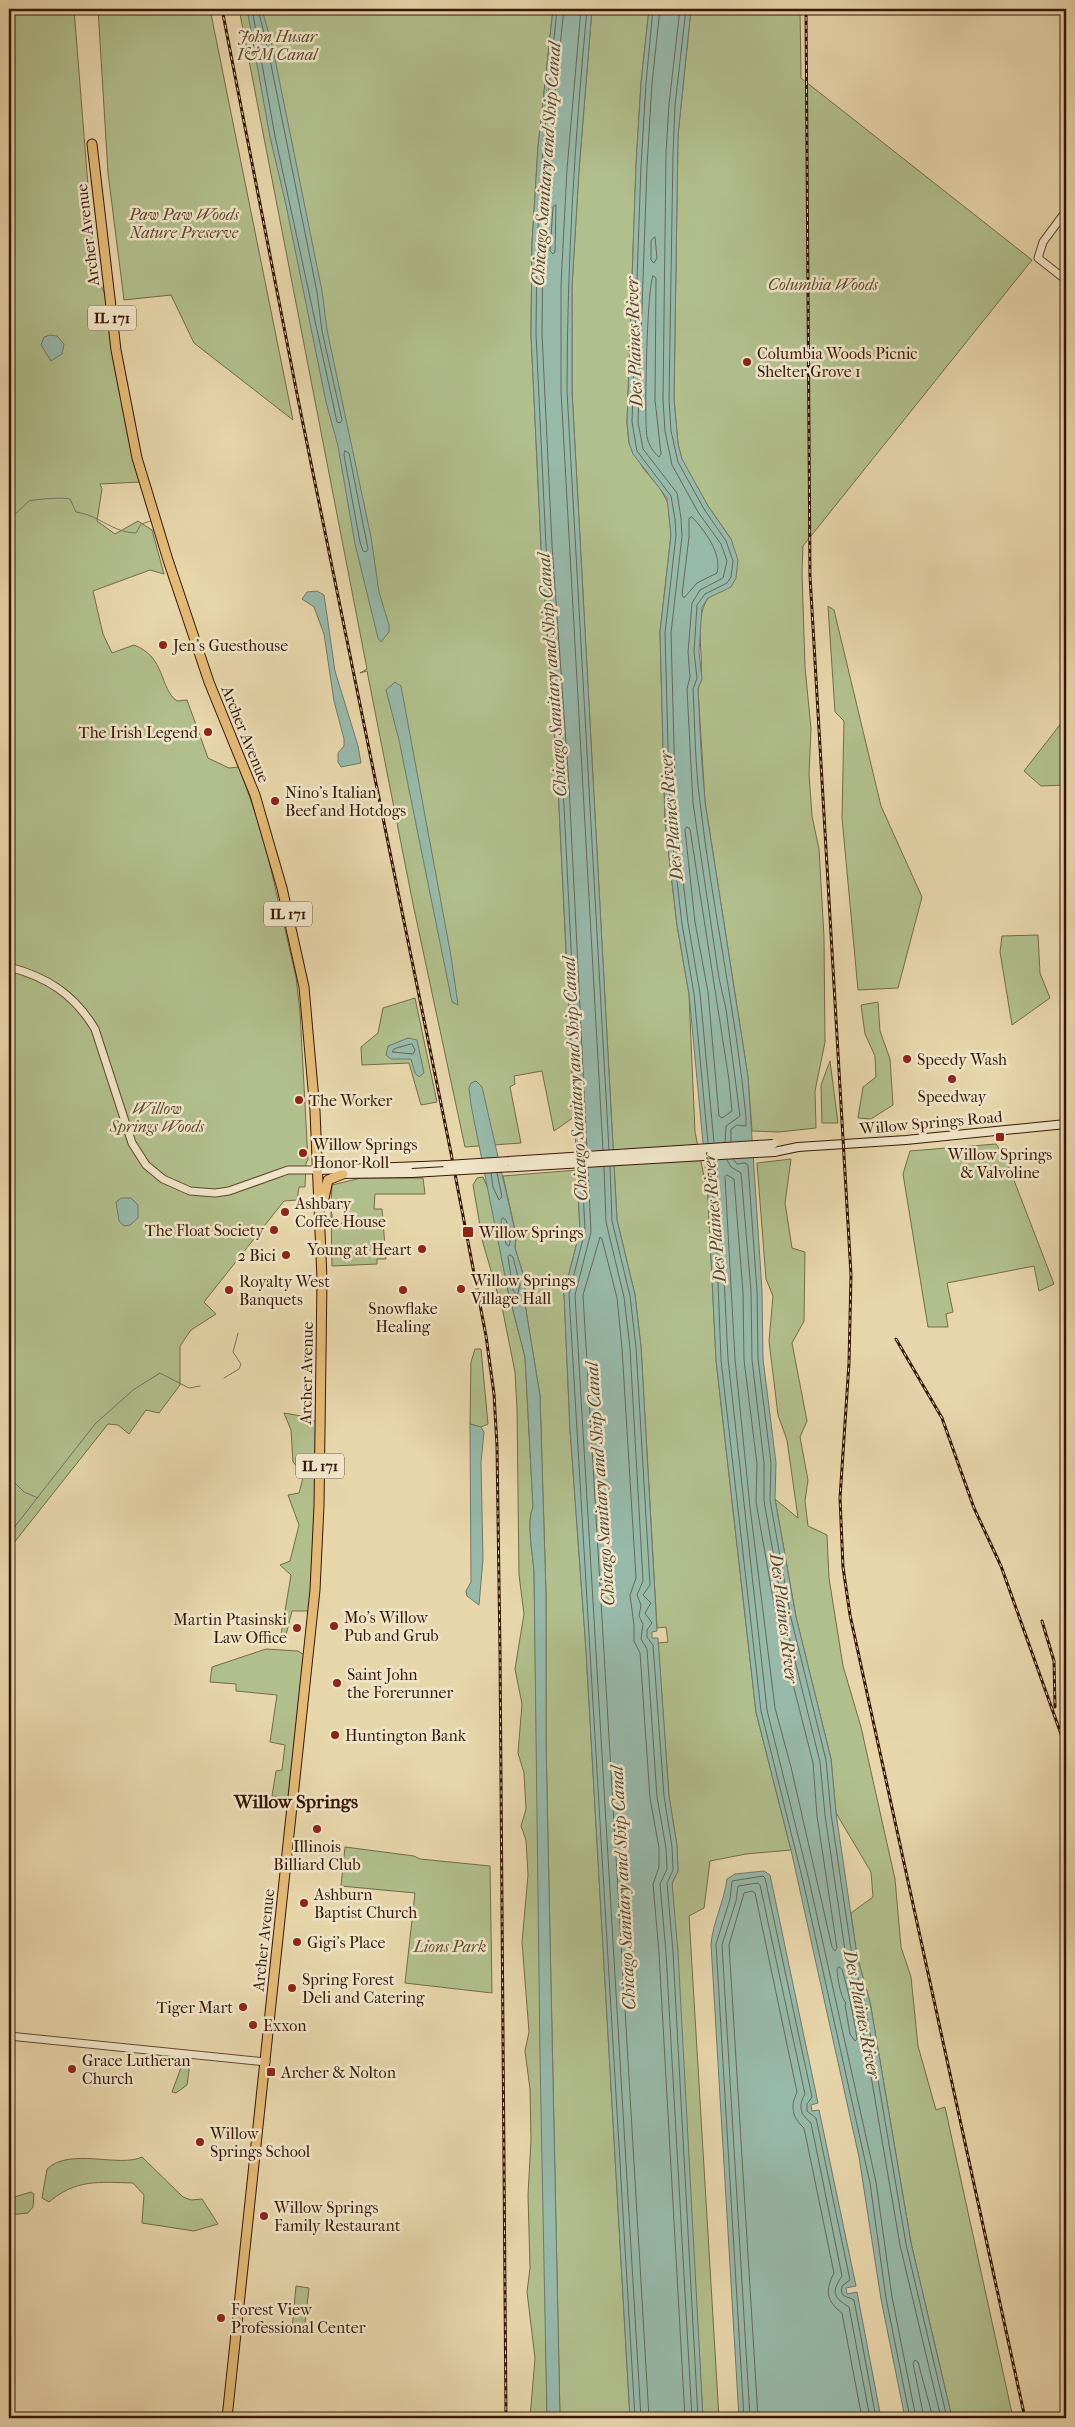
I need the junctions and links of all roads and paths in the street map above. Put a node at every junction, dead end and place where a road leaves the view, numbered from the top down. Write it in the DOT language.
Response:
graph roads {
  1 [pos="92,144"];
  2 [pos="1066,211"];
  3 [pos="1066,280"];
  4 [pos="9,967"];
  5 [pos="1066,1124"];
  6 [pos="318,1170"];
  7 [pos="412,1170"];
  8 [pos="343,1174"];
  9 [pos="320,1215"];
  10 [pos="9,2036"];
  11 [pos="266,2062"];
  12 [pos="227,2418"];
  1 -- 6 [label="main road, Archer Avenue / IL 171"];
  2 -- 3 [label="street"];
  4 -- 6 [label="street, Willow Springs Road"];
  5 -- 7 [label="main road, Willow Springs Road, bridge"];
  6 -- 7 [label="main road, Willow Springs Road"];
  6 -- 8 [label="main road, Willow Springs Road"];
  6 -- 9 [label="main road, Archer Avenue / IL 171"];
  7 -- 8 [label="main road, Willow Springs Road"];
  8 -- 9 [label="main road"];
  9 -- 11 [label="main road, Archer Avenue / IL 171"];
  10 -- 11 [label="street"];
  11 -- 12 [label="main road, Archer Avenue / IL 171"];
}
